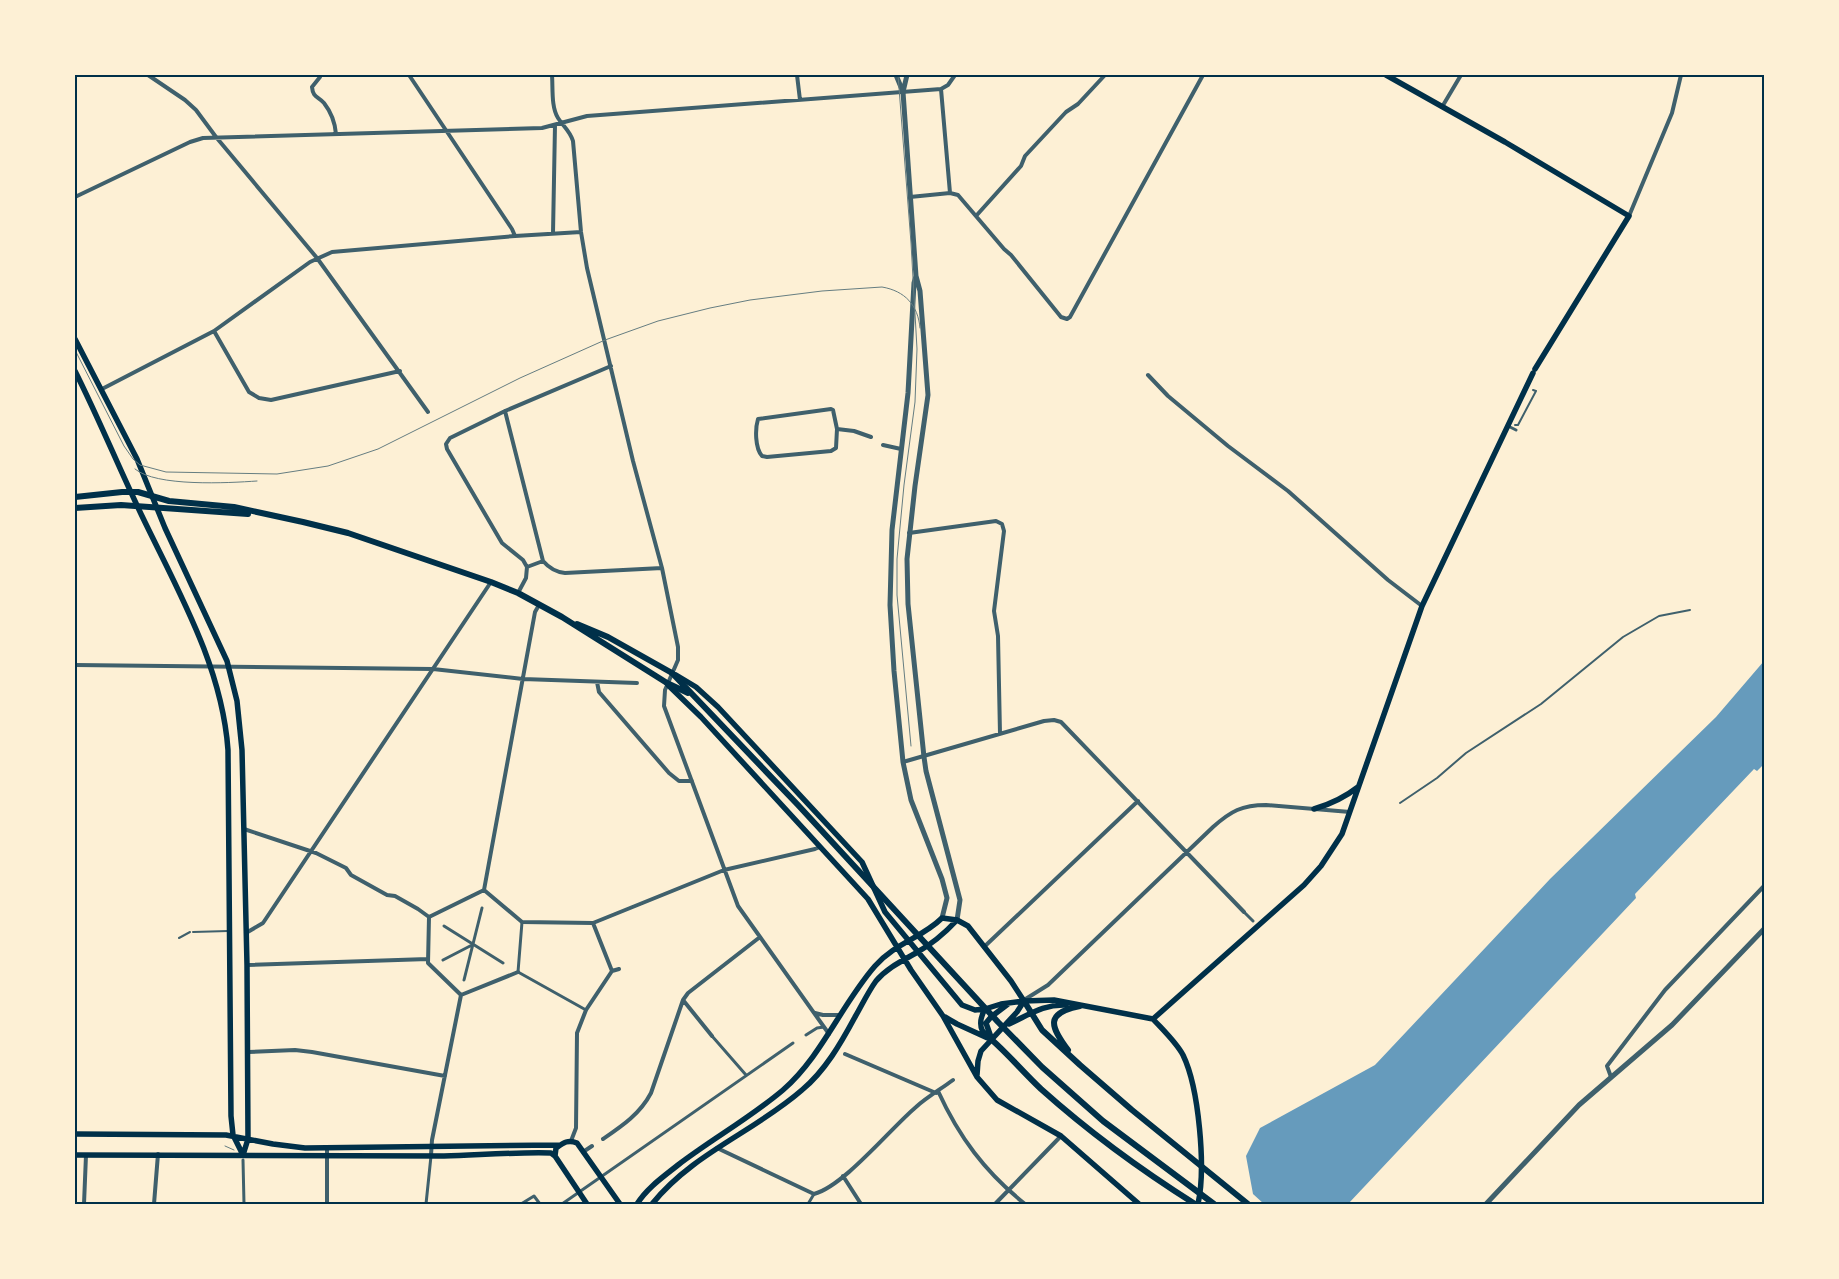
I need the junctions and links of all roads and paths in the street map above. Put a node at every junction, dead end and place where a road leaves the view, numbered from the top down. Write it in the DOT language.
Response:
graph roads {
  1 [pos="148,75"];
  2 [pos="319,75"];
  3 [pos="409,75"];
  4 [pos="552,75"];
  5 [pos="797,75"];
  6 [pos="896,75"];
  7 [pos="907,75"];
  8 [pos="955,75"];
  9 [pos="1105,75"];
  10 [pos="1203,75"];
  11 [pos="1386,75"];
  12 [pos="1461,75"];
  13 [pos="1681,75"];
  14 [pos="941,89"];
  15 [pos="903,92"];
  16 [pos="800,100"];
  17 [pos="1442,107"];
  18 [pos="562,122"];
  19 [pos="555,125"];
  20 [pos="447,131"];
  21 [pos="336,134"];
  22 [pos="216,137"];
  23 [pos="950,193"];
  24 [pos="75,197"];
  25 [pos="910,197"];
  26 [pos="976,216"];
  27 [pos="1629,216"];
  28 [pos="581,232"];
  29 [pos="553,234"];
  30 [pos="515,236"];
  31 [pos="317,258"];
  32 [pos="916,276"];
  33 [pos="214,330"];
  34 [pos="75,339"];
  35 [pos="611,366"];
  36 [pos="75,371"];
  37 [pos="400,371"];
  38 [pos="1148,375"];
  39 [pos="102,389"];
  40 [pos="1533,390"];
  41 [pos="505,411"];
  42 [pos="428,412"];
  43 [pos="1507,425"];
  44 [pos="1515,425"];
  45 [pos="837,429"];
  46 [pos="1516,430"];
  47 [pos="871,437"];
  48 [pos="883,445"];
  49 [pos="901,449"];
  50 [pos="130,492"];
  51 [pos="152,496"];
  52 [pos="75,497"];
  53 [pos="137,506"];
  54 [pos="75,508"];
  55 [pos="157,508"];
  56 [pos="262,514"];
  57 [pos="909,533"];
  58 [pos="543,561"];
  59 [pos="526,567"];
  60 [pos="662,568"];
  61 [pos="491,582"];
  62 [pos="518,593"];
  63 [pos="539,605"];
  64 [pos="1422,606"];
  65 [pos="1690,610"];
  66 [pos="562,618"];
  67 [pos="75,665"];
  68 [pos="211,667"];
  69 [pos="229,667"];
  70 [pos="433,669"];
  71 [pos="672,673"];
  72 [pos="523,679"];
  73 [pos="597,682"];
  74 [pos="636,683"];
  75 [pos="666,683"];
  76 [pos="691,694"];
  77 [pos="1000,734"];
  78 [pos="924,757"];
  79 [pos="903,762"];
  80 [pos="692,781"];
  81 [pos="1358,787"];
  82 [pos="1138,802"];
  83 [pos="1400,803"];
  84 [pos="1314,809"];
  85 [pos="1350,812"];
  86 [pos="243,828"];
  87 [pos="820,847"];
  88 [pos="311,851"];
  89 [pos="1187,853"];
  90 [pos="724,870"];
  91 [pos="1764,886"];
  92 [pos="484,890"];
  93 [pos="482,908"];
  94 [pos="1244,912"];
  95 [pos="429,917"];
  96 [pos="942,918"];
  97 [pos="957,920"];
  98 [pos="1253,921"];
  99 [pos="522,922"];
  100 [pos="593,923"];
  101 [pos="444,926"];
  102 [pos="1764,929"];
  103 [pos="231,931"];
  104 [pos="246,933"];
  105 [pos="760,937"];
  106 [pos="179,938"];
  107 [pos="909,940"];
  108 [pos="473,944"];
  109 [pos="896,947"];
  110 [pos="984,947"];
  111 [pos="918,952"];
  112 [pos="443,960"];
  113 [pos="904,960"];
  114 [pos="428,961"];
  115 [pos="503,963"];
  116 [pos="247,965"];
  117 [pos="619,969"];
  118 [pos="612,970"];
  119 [pos="518,972"];
  120 [pos="464,980"];
  121 [pos="461,995"];
  122 [pos="683,1000"];
  123 [pos="1024,1001"];
  124 [pos="1010,1003"];
  125 [pos="1080,1006"];
  126 [pos="985,1009"];
  127 [pos="586,1010"];
  128 [pos="815,1012"];
  129 [pos="1030,1012"];
  130 [pos="841,1015"];
  131 [pos="943,1016"];
  132 [pos="1153,1019"];
  133 [pos="1007,1025"];
  134 [pos="824,1026"];
  135 [pos="806,1034"];
  136 [pos="829,1034"];
  137 [pos="712,1036"];
  138 [pos="992,1040"];
  139 [pos="793,1043"];
  140 [pos="248,1052"];
  141 [pos="845,1054"];
  142 [pos="1080,1065"];
  143 [pos="746,1075"];
  144 [pos="445,1076"];
  145 [pos="977,1077"];
  146 [pos="1611,1077"];
  147 [pos="953,1080"];
  148 [pos="937,1092"];
  149 [pos="75,1134"];
  150 [pos="233,1135"];
  151 [pos="1061,1136"];
  152 [pos="248,1139"];
  153 [pos="603,1139"];
  154 [pos="571,1141"];
  155 [pos="560,1145"];
  156 [pos="432,1146"];
  157 [pos="592,1146"];
  158 [pos="717,1148"];
  159 [pos="327,1151"];
  160 [pos="583,1152"];
  161 [pos="75,1154"];
  162 [pos="158,1154"];
  163 [pos="86,1155"];
  164 [pos="431,1155"];
  165 [pos="553,1155"];
  166 [pos="243,1158"];
  167 [pos="843,1176"];
  168 [pos="600,1177"];
  169 [pos="1008,1191"];
  170 [pos="578,1192"];
  171 [pos="814,1194"];
  172 [pos="1211,1203"];
  173 [pos="84,1204"];
  174 [pos="154,1204"];
  175 [pos="244,1204"];
  176 [pos="327,1204"];
  177 [pos="426,1204"];
  178 [pos="521,1204"];
  179 [pos="540,1204"];
  180 [pos="562,1204"];
  181 [pos="587,1204"];
  182 [pos="620,1204"];
  183 [pos="637,1204"];
  184 [pos="652,1204"];
  185 [pos="808,1204"];
  186 [pos="861,1204"];
  187 [pos="995,1204"];
  188 [pos="1024,1204"];
  189 [pos="1139,1204"];
  190 [pos="1196,1204"];
  191 [pos="1248,1204"];
  192 [pos="1486,1204"];
  1 -- 22 [label="street"];
  2 -- 21 [label="street"];
  3 -- 20 [label="street"];
  4 -- 18 [label="street"];
  5 -- 16 [label="street"];
  6 -- 15 [label="street"];
  7 -- 15 [label="street"];
  8 -- 14 [label="street"];
  9 -- 26 [label="street"];
  10 -- 26 [label="street"];
  11 -- 17 [label="main road"];
  12 -- 17 [label="street"];
  13 -- 27 [label="street"];
  14 -- 15 [label="street"];
  14 -- 23 [label="street"];
  15 -- 16 [label="street"];
  15 -- 25 [label="street"];
  16 -- 18 [label="street"];
  17 -- 27 [label="main road"];
  18 -- 19 [label="street"];
  18 -- 28 [label="street"];
  19 -- 20 [label="street"];
  19 -- 29 [label="street"];
  20 -- 21 [label="street"];
  20 -- 30 [label="street"];
  21 -- 22 [label="street"];
  22 -- 24 [label="street"];
  22 -- 31 [label="street"];
  23 -- 25 [label="street"];
  23 -- 26 [label="street"];
  25 -- 32 [label="street"];
  27 -- 43 [label="main road"];
  28 -- 29 [label="street"];
  28 -- 35 [label="street"];
  29 -- 30 [label="street"];
  30 -- 31 [label="street"];
  31 -- 33 [label="street"];
  31 -- 37 [label="street"];
  32 -- 49 [label="street"];
  32 -- 57 [label="street"];
  33 -- 37 [label="street"];
  33 -- 39 [label="street"];
  34 -- 39 [label="main road"];
  35 -- 41 [label="street"];
  35 -- 60 [label="street"];
  36 -- 50 [label="main road"];
  37 -- 42 [label="street"];
  38 -- 64 [label="street"];
  39 -- 51 [label="main road"];
  40 -- 44 [label="lane"];
  41 -- 58 [label="street"];
  41 -- 59 [label="street"];
  43 -- 46 [label="street"];
  43 -- 64 [label="main road"];
  45 -- 45 [label="street"];
  45 -- 47 [label="street"];
  48 -- 49 [label="street"];
  49 -- 79 [label="street"];
  50 -- 51 [label="main road"];
  50 -- 52 [label="main road"];
  50 -- 53 [label="main road"];
  51 -- 55 [label="main road"];
  51 -- 56 [label="main road"];
  53 -- 54 [label="main road"];
  53 -- 55 [label="main road"];
  53 -- 68 [label="main road"];
  55 -- 56 [label="main road"];
  55 -- 69 [label="main road"];
  56 -- 61 [label="main road"];
  57 -- 77 [label="street"];
  57 -- 78 [label="street"];
  58 -- 59 [label="street"];
  58 -- 60 [label="street"];
  59 -- 62 [label="street"];
  60 -- 71 [label="street"];
  61 -- 62 [label="main road"];
  61 -- 70 [label="street"];
  62 -- 63 [label="main road"];
  63 -- 66 [label="main road"];
  63 -- 72 [label="street"];
  64 -- 81 [label="main road"];
  65 -- 83 [label="lane"];
  66 -- 71 [label="main road"];
  66 -- 75 [label="main road"];
  67 -- 68 [label="street"];
  68 -- 69 [label="street"];
  68 -- 103 [label="main road"];
  69 -- 70 [label="street"];
  69 -- 86 [label="main road"];
  70 -- 72 [label="street"];
  70 -- 88 [label="street"];
  71 -- 75 [label="street"];
  71 -- 76 [label="main road"];
  71 -- 107 [label="main road"];
  72 -- 73 [label="street"];
  72 -- 92 [label="street"];
  73 -- 74 [label="street"];
  73 -- 80 [label="street"];
  75 -- 76 [label="main road"];
  75 -- 80 [label="street"];
  75 -- 87 [label="main road"];
  76 -- 172 [label="main road"];
  77 -- 78 [label="street"];
  77 -- 82 [label="street"];
  78 -- 79 [label="street"];
  78 -- 97 [label="street"];
  79 -- 96 [label="street"];
  80 -- 90 [label="street"];
  81 -- 84 [label="main road"];
  81 -- 85 [label="main road"];
  82 -- 89 [label="street"];
  82 -- 110 [label="street"];
  84 -- 85 [label="street"];
  84 -- 89 [label="street"];
  85 -- 132 [label="main road"];
  86 -- 88 [label="street"];
  86 -- 104 [label="main road"];
  87 -- 90 [label="street"];
  87 -- 109 [label="main road"];
  88 -- 95 [label="street"];
  88 -- 104 [label="street"];
  89 -- 94 [label="street"];
  89 -- 123 [label="street"];
  90 -- 100 [label="street"];
  90 -- 105 [label="street"];
  91 -- 146 [label="street"];
  92 -- 95 [label="street"];
  92 -- 99 [label="street"];
  93 -- 108 [label="street"];
  94 -- 98 [label="street"];
  95 -- 114 [label="street"];
  96 -- 97 [label="main road"];
  96 -- 107 [label="main road"];
  97 -- 110 [label="main road"];
  97 -- 111 [label="main road"];
  99 -- 100 [label="street"];
  99 -- 119 [label="street"];
  100 -- 118 [label="street"];
  101 -- 108 [label="street"];
  102 -- 146 [label="street"];
  103 -- 106 [label="lane"];
  103 -- 150 [label="main road"];
  104 -- 116 [label="main road"];
  105 -- 122 [label="street"];
  105 -- 128 [label="street"];
  107 -- 109 [label="main road"];
  107 -- 111 [label="main road"];
  108 -- 112 [label="street"];
  108 -- 115 [label="street"];
  108 -- 120 [label="street"];
  109 -- 113 [label="main road"];
  109 -- 130 [label="main road"];
  110 -- 123 [label="main road"];
  111 -- 113 [label="main road"];
  111 -- 126 [label="main road"];
  113 -- 131 [label="main road"];
  113 -- 158 [label="main road"];
  114 -- 116 [label="street"];
  114 -- 121 [label="street"];
  116 -- 140 [label="main road"];
  117 -- 118 [label="street"];
  118 -- 127 [label="street"];
  119 -- 121 [label="street"];
  119 -- 127 [label="street"];
  121 -- 144 [label="street"];
  122 -- 137 [label="street"];
  122 -- 153 [label="street"];
  123 -- 124 [label="main road"];
  123 -- 125 [label="main road"];
  123 -- 129 [label="main road"];
  123 -- 133 [label="main road"];
  124 -- 126 [label="main road"];
  124 -- 138 [label="main road"];
  125 -- 129 [label="main road"];
  125 -- 132 [label="main road"];
  125 -- 142 [label="main road"];
  126 -- 138 [label="main road"];
  127 -- 154 [label="street"];
  128 -- 130 [label="street"];
  128 -- 134 [label="street"];
  129 -- 133 [label="main road"];
  129 -- 142 [label="main road"];
  130 -- 136 [label="main road"];
  131 -- 138 [label="main road"];
  131 -- 145 [label="main road"];
  132 -- 190 [label="main road"];
  133 -- 138 [label="main road"];
  134 -- 135 [label="street"];
  134 -- 136 [label="street"];
  136 -- 183 [label="main road"];
  137 -- 143 [label="street"];
  138 -- 145 [label="main road"];
  138 -- 190 [label="main road"];
  139 -- 143 [label="street"];
  140 -- 144 [label="street"];
  140 -- 152 [label="main road"];
  141 -- 148 [label="street"];
  142 -- 191 [label="main road"];
  143 -- 168 [label="street"];
  144 -- 156 [label="street"];
  145 -- 151 [label="main road"];
  146 -- 192 [label="street"];
  147 -- 148 [label="street"];
  148 -- 167 [label="street"];
  148 -- 169 [label="street"];
  149 -- 150 [label="main road"];
  150 -- 152 [label="main road"];
  150 -- 166 [label="main road"];
  151 -- 169 [label="street"];
  151 -- 189 [label="main road"];
  152 -- 159 [label="main road"];
  152 -- 166 [label="main road"];
  154 -- 155 [label="main road"];
  154 -- 160 [label="main road"];
  155 -- 156 [label="main road"];
  155 -- 165 [label="main road"];
  156 -- 159 [label="main road"];
  156 -- 164 [label="street"];
  157 -- 160 [label="street"];
  158 -- 171 [label="street"];
  158 -- 184 [label="main road"];
  159 -- 164 [label="main road"];
  159 -- 166 [label="main road"];
  159 -- 176 [label="street"];
  160 -- 168 [label="main road"];
  161 -- 163 [label="main road"];
  162 -- 163 [label="main road"];
  162 -- 166 [label="main road"];
  162 -- 174 [label="street"];
  163 -- 173 [label="street"];
  164 -- 165 [label="main road"];
  164 -- 177 [label="street"];
  165 -- 170 [label="main road"];
  166 -- 175 [label="street"];
  167 -- 171 [label="street"];
  167 -- 186 [label="street"];
  168 -- 170 [label="street"];
  168 -- 182 [label="main road"];
  169 -- 187 [label="street"];
  169 -- 188 [label="street"];
  170 -- 180 [label="street"];
  170 -- 181 [label="main road"];
  171 -- 185 [label="street"];
  178 -- 179 [label="street"];
}
